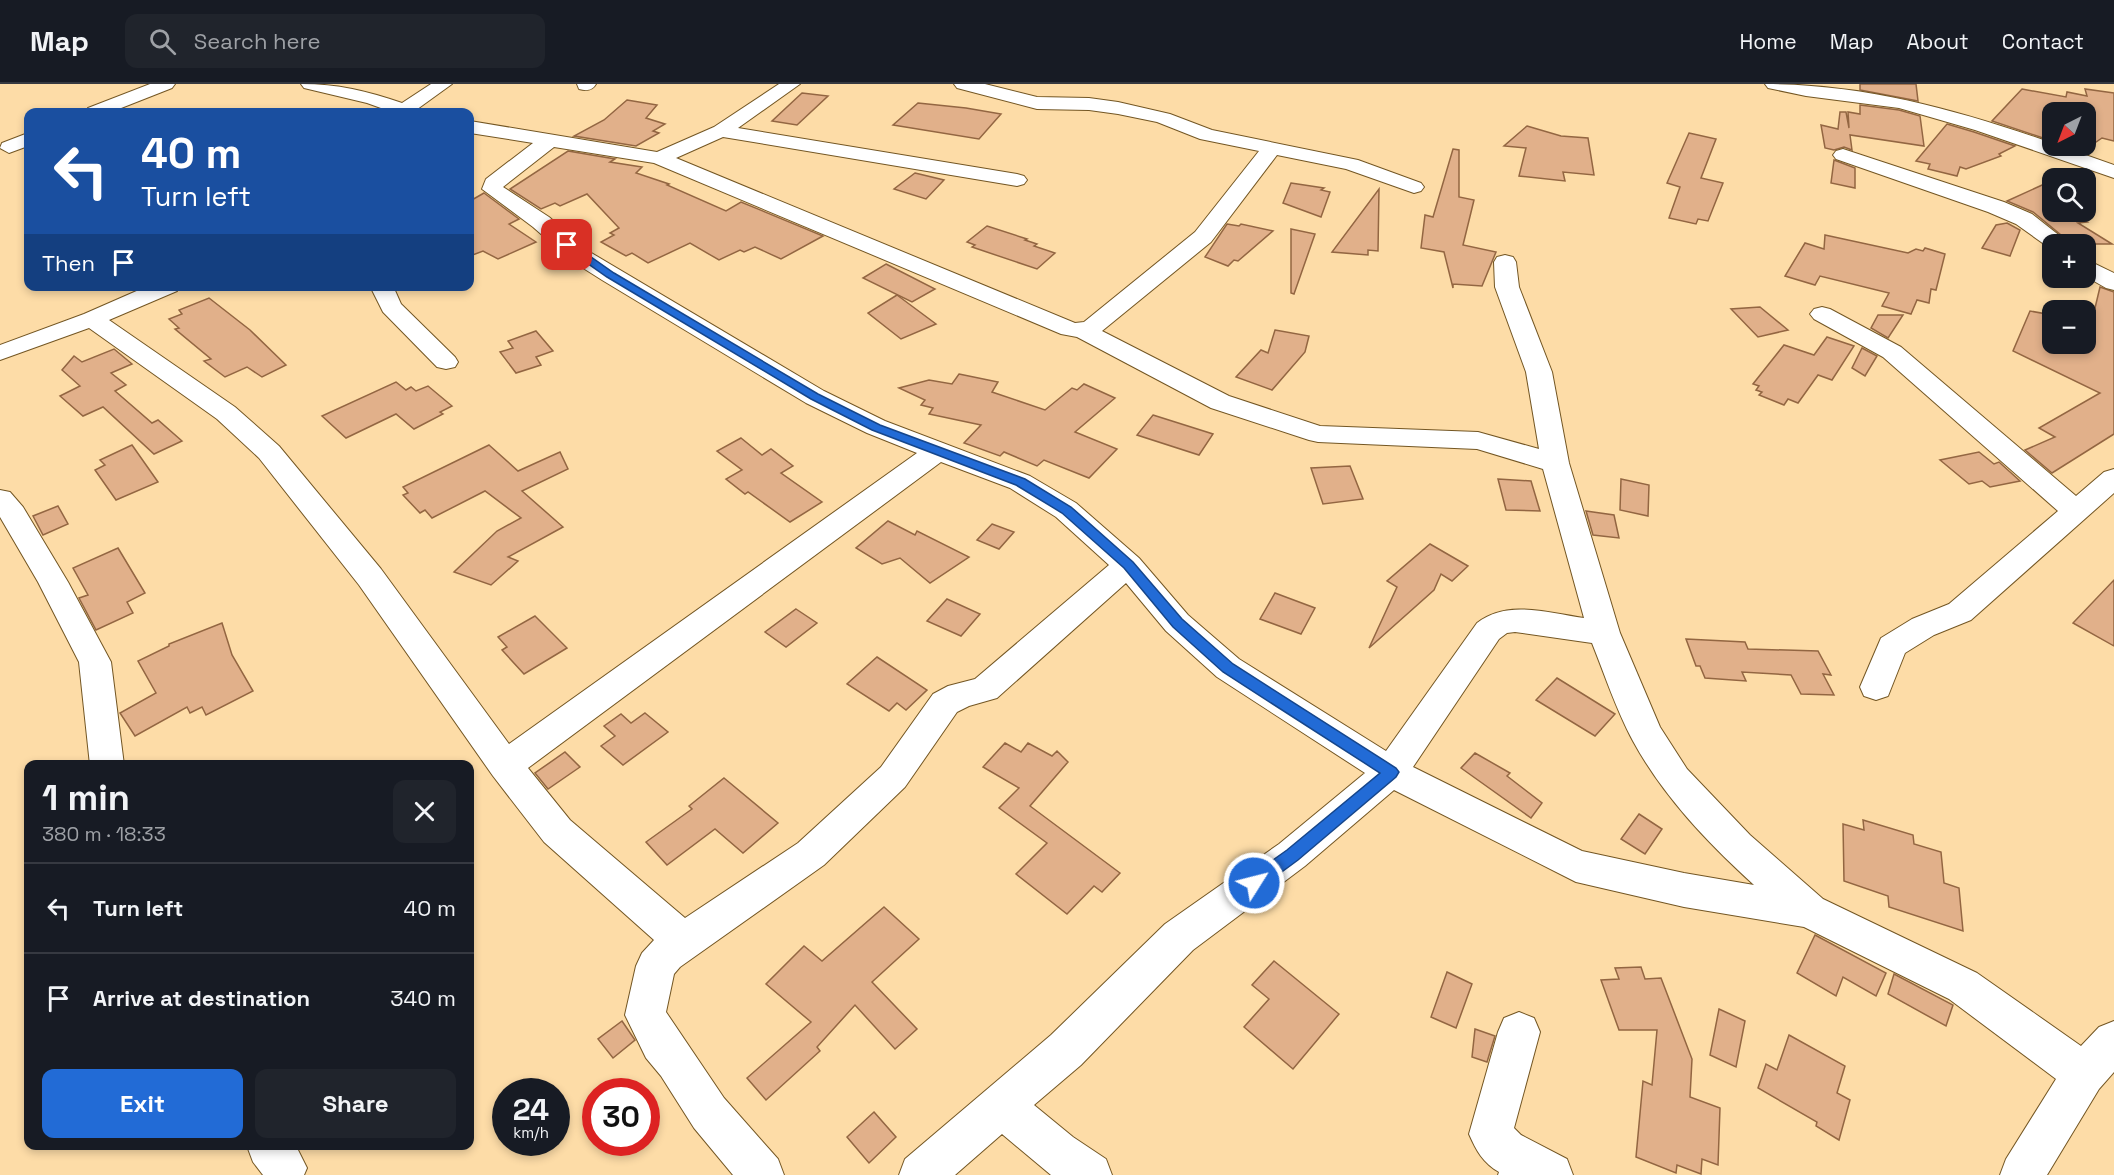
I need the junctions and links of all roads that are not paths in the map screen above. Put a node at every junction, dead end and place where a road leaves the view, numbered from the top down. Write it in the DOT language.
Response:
graph roads {
  1 [pos="166,84"];
  2 [pos="311,84"];
  3 [pos="443,84"];
  4 [pos="791,84"];
  5 [pos="963,84"];
  6 [pos="1098,84"];
  7 [pos="1774,84"];
  8 [pos="1089,104"];
  9 [pos="105,108"];
  10 [pos="396,108"];
  11 [pos="411,108"];
  12 [pos="474,129"];
  13 [pos="721,131"];
  14 [pos="24,141"];
  15 [pos="549,141"];
  16 [pos="9,147"];
  17 [pos="1272,148"];
  18 [pos="1844,155"];
  19 [pos="659,158"];
  20 [pos="2114,172"];
  21 [pos="1017,180"];
  22 [pos="1414,187"];
  23 [pos="492,189"];
  24 [pos="474,196"];
  25 [pos="2046,234"];
  26 [pos="1505,262"];
  27 [pos="2096,272"];
  28 [pos="2114,283"];
  29 [pos="157,291"];
  30 [pos="384,291"];
  31 [pos="1822,314"];
  32 [pos="92,319"];
  33 [pos="1083,331"];
  34 [pos="0,353"];
  35 [pos="447,362"];
  36 [pos="939,450"];
  37 [pos="1555,463"];
  38 [pos="2114,478"];
  39 [pos="0,499"];
  40 [pos="2077,512"];
  41 [pos="1128,565"];
  42 [pos="1604,633"];
  43 [pos="1876,687"];
  44 [pos="106,760"];
  45 [pos="505,766"];
  46 [pos="1391,772"];
  47 [pos="1809,911"];
  48 [pos="683,940"];
  49 [pos="1519,1032"];
  50 [pos="2114,1041"];
  51 [pos="2084,1074"];
  52 [pos="1001,1105"];
  53 [pos="1532,1171"];
  54 [pos="762,1175"];
  55 [pos="921,1175"];
  56 [pos="1090,1175"];
  57 [pos="2022,1175"];
  1 -- 9 [label="street"];
  2 -- 10 [label="street"];
  3 -- 11 [label="street"];
  4 -- 13 [label="street"];
  5 -- 8 [label="street"];
  6 -- 8 [label="street"];
  7 -- 20 [label="street"];
  8 -- 17 [label="street"];
  12 -- 15 [label="street"];
  13 -- 19 [label="street"];
  13 -- 21 [label="street"];
  14 -- 16 [label="street"];
  15 -- 19 [label="street"];
  15 -- 23 [label="street"];
  17 -- 22 [label="street"];
  17 -- 33 [label="street"];
  18 -- 25 [label="street"];
  19 -- 33 [label="street"];
  23 -- 24 [label="street"];
  23 -- 36 [label="street"];
  26 -- 37 [label="street"];
  27 -- 28 [label="street"];
  29 -- 32 [label="street"];
  30 -- 35 [label="street"];
  31 -- 40 [label="street"];
  32 -- 34 [label="street"];
  32 -- 45 [label="street"];
  33 -- 37 [label="street"];
  36 -- 41 [label="street"];
  36 -- 45 [label="street"];
  37 -- 42 [label="street"];
  38 -- 40 [label="street"];
  39 -- 44 [label="street"];
  40 -- 43 [label="street"];
  41 -- 46 [label="street"];
  41 -- 48 [label="street"];
  42 -- 46 [label="street"];
  42 -- 47 [label="street"];
  45 -- 48 [label="street"];
  46 -- 47 [label="street"];
  46 -- 52 [label="street"];
  47 -- 51 [label="street"];
  48 -- 54 [label="street"];
  49 -- 53 [label="street"];
  50 -- 51 [label="street"];
  51 -- 57 [label="street"];
  52 -- 55 [label="street"];
  52 -- 56 [label="street"];
}
